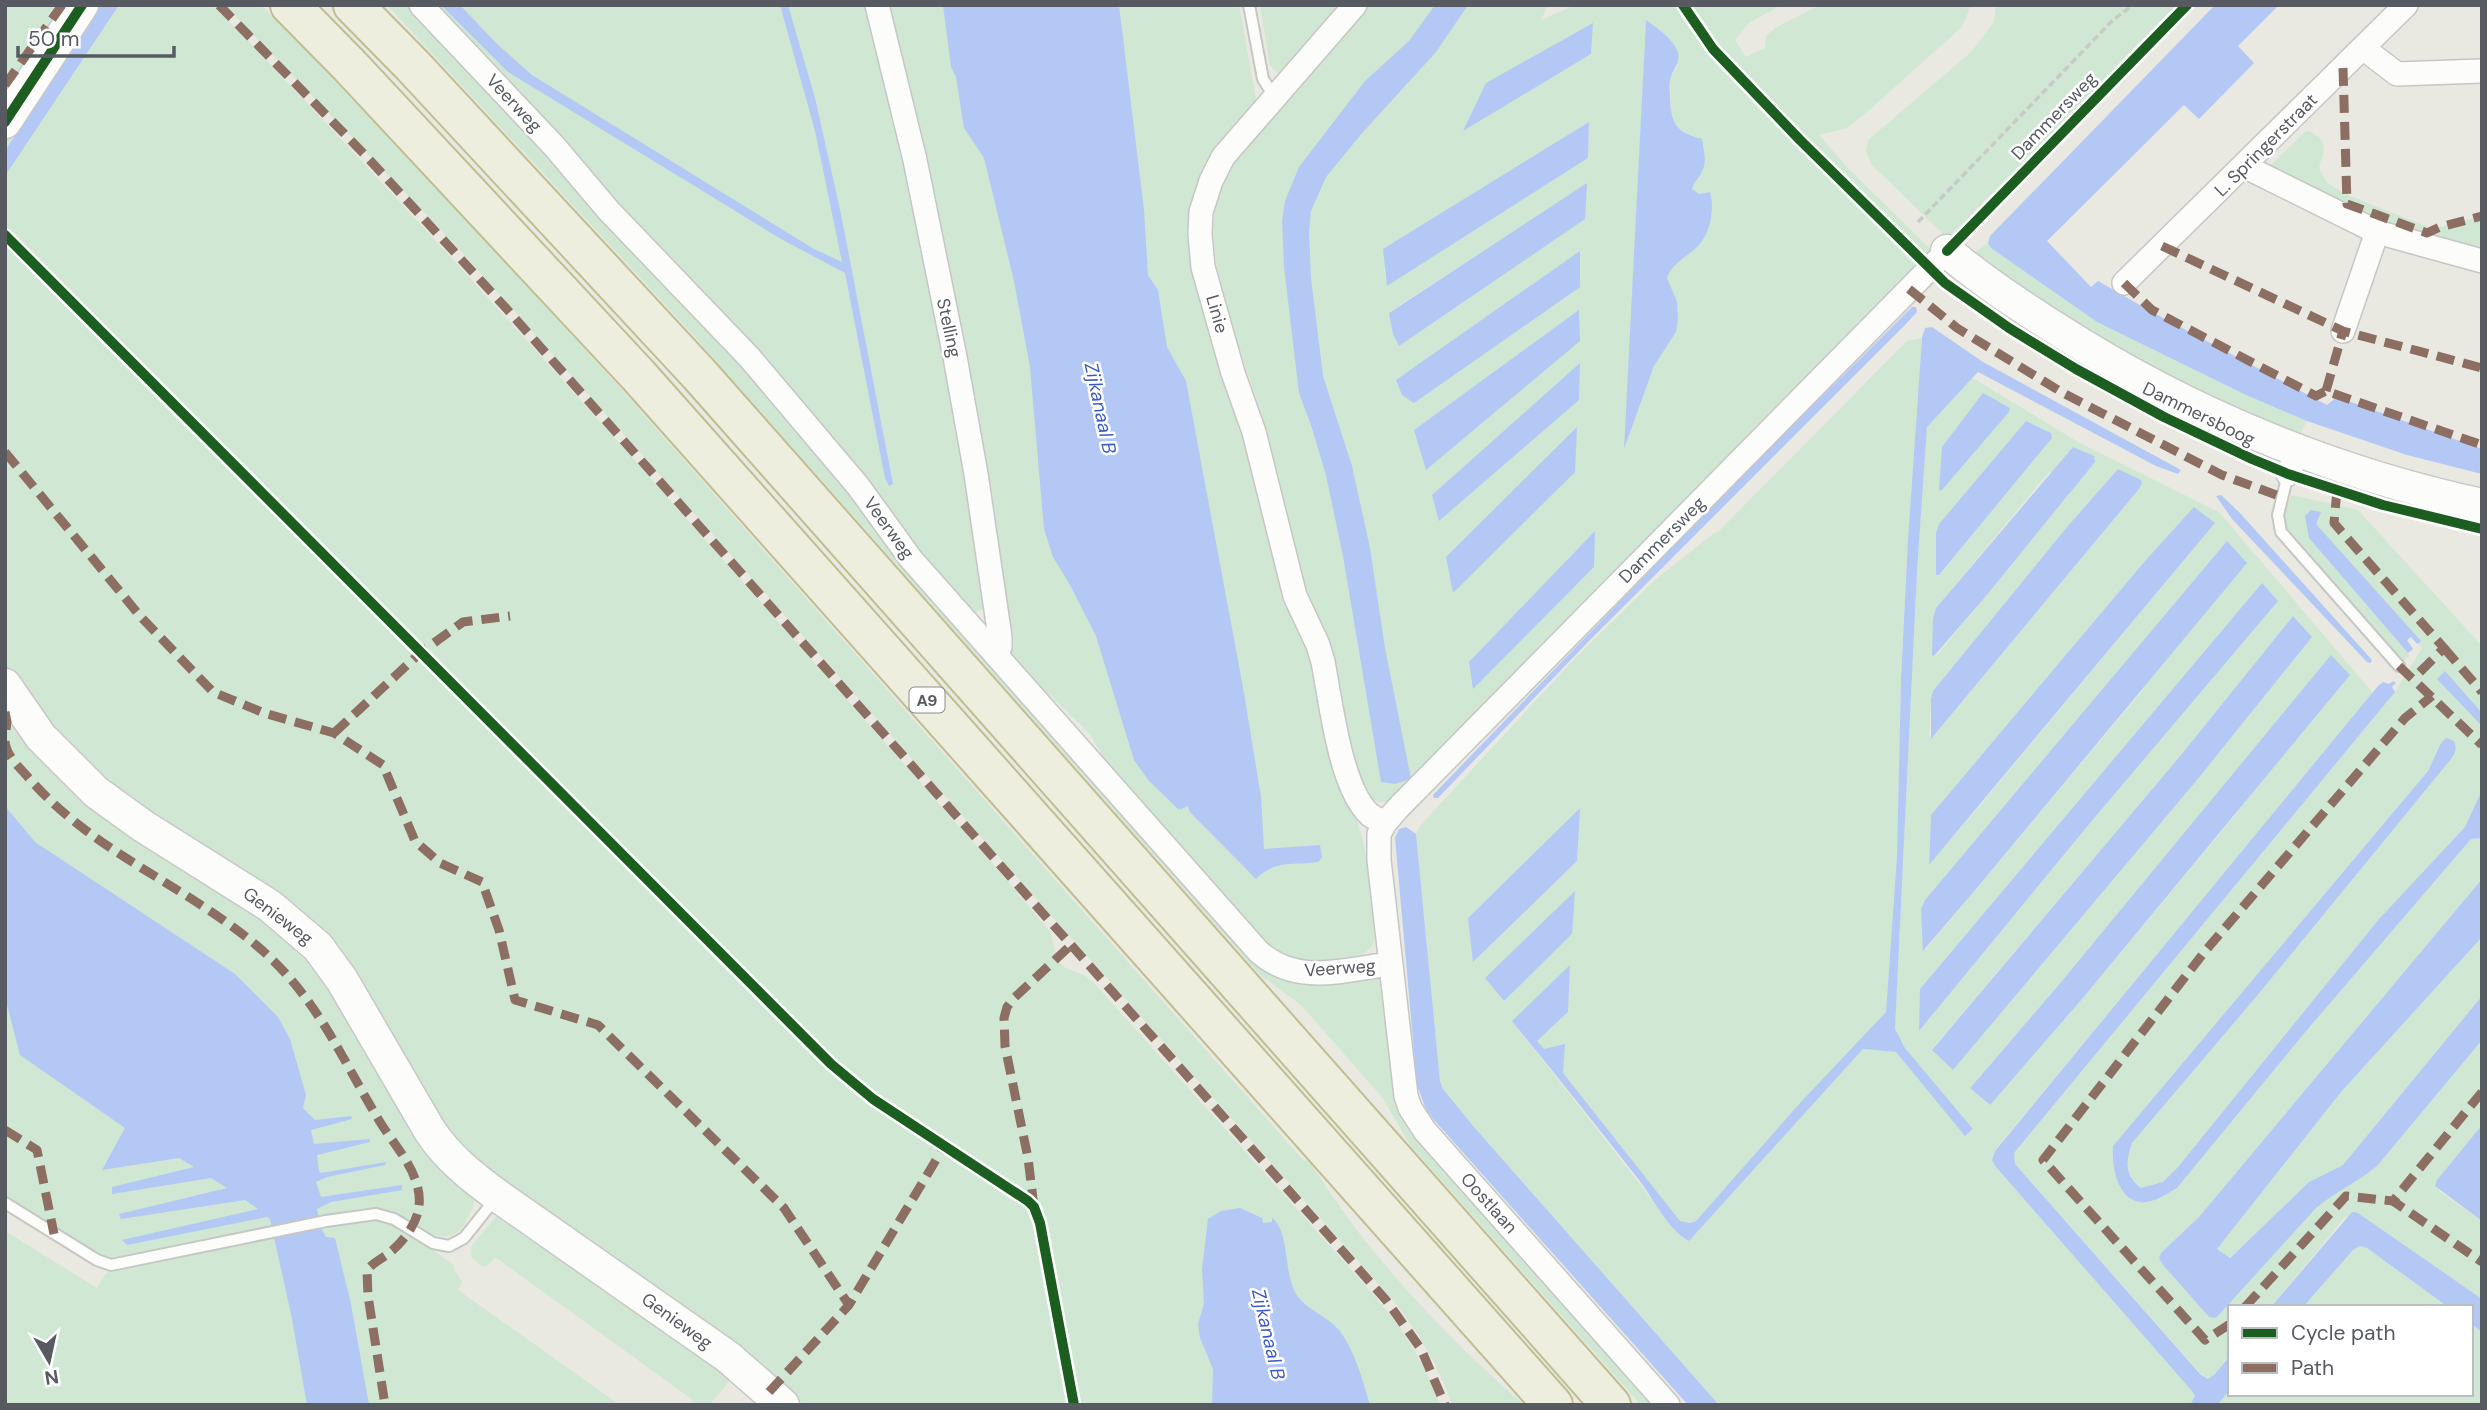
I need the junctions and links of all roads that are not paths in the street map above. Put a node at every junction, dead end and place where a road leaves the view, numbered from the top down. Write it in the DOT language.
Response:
graph roads {
  1 [pos="82,5"];
  2 [pos="290,5"];
  3 [pos="353,5"];
  4 [pos="421,5"];
  5 [pos="877,5"];
  6 [pos="1249,5"];
  7 [pos="1355,5"];
  8 [pos="2406,5"];
  9 [pos="2363,48"];
  10 [pos="2482,71"];
  11 [pos="1274,96"];
  12 [pos="5,122"];
  13 [pos="2244,166"];
  14 [pos="2378,232"];
  15 [pos="1947,251"];
  16 [pos="2482,261"];
  17 [pos="2124,283"];
  18 [pos="2343,331"];
  19 [pos="2293,462"];
  20 [pos="2482,505"];
  21 [pos="996,653"];
  22 [pos="2399,666"];
  23 [pos="5,685"];
  24 [pos="1385,823"];
  25 [pos="1390,964"];
  26 [pos="498,1196"];
  27 [pos="5,1203"];
  28 [pos="783,1405"];
  29 [pos="1553,1405"];
  30 [pos="1611,1405"];
  31 [pos="1668,1405"];
  1 -- 12 [label="street"];
  2 -- 29 [label="highway, A9"];
  3 -- 30 [label="highway, A9"];
  4 -- 21 [label="street, Veerweg"];
  5 -- 21 [label="street, Stelling"];
  6 -- 11 [label="lane"];
  7 -- 11 [label="street, Linie"];
  8 -- 9 [label="street, L. Springerstraat"];
  9 -- 10 [label="street"];
  9 -- 13 [label="street, L. Springerstraat"];
  11 -- 24 [label="street, Linie"];
  13 -- 14 [label="street"];
  13 -- 17 [label="street, L. Springerstraat"];
  14 -- 16 [label="street"];
  14 -- 18 [label="street"];
  15 -- 19 [label="street, Dammersboog"];
  15 -- 24 [label="street, Dammersweg"];
  19 -- 20 [label="street, Dammersboog"];
  19 -- 22 [label="lane"];
  21 -- 25 [label="street, Veerweg"];
  23 -- 26 [label="street, Genieweg"];
  24 -- 25 [label="street"];
  25 -- 31 [label="street, Oostlaan"];
  26 -- 27 [label="lane"];
  26 -- 28 [label="street, Genieweg"];
}
